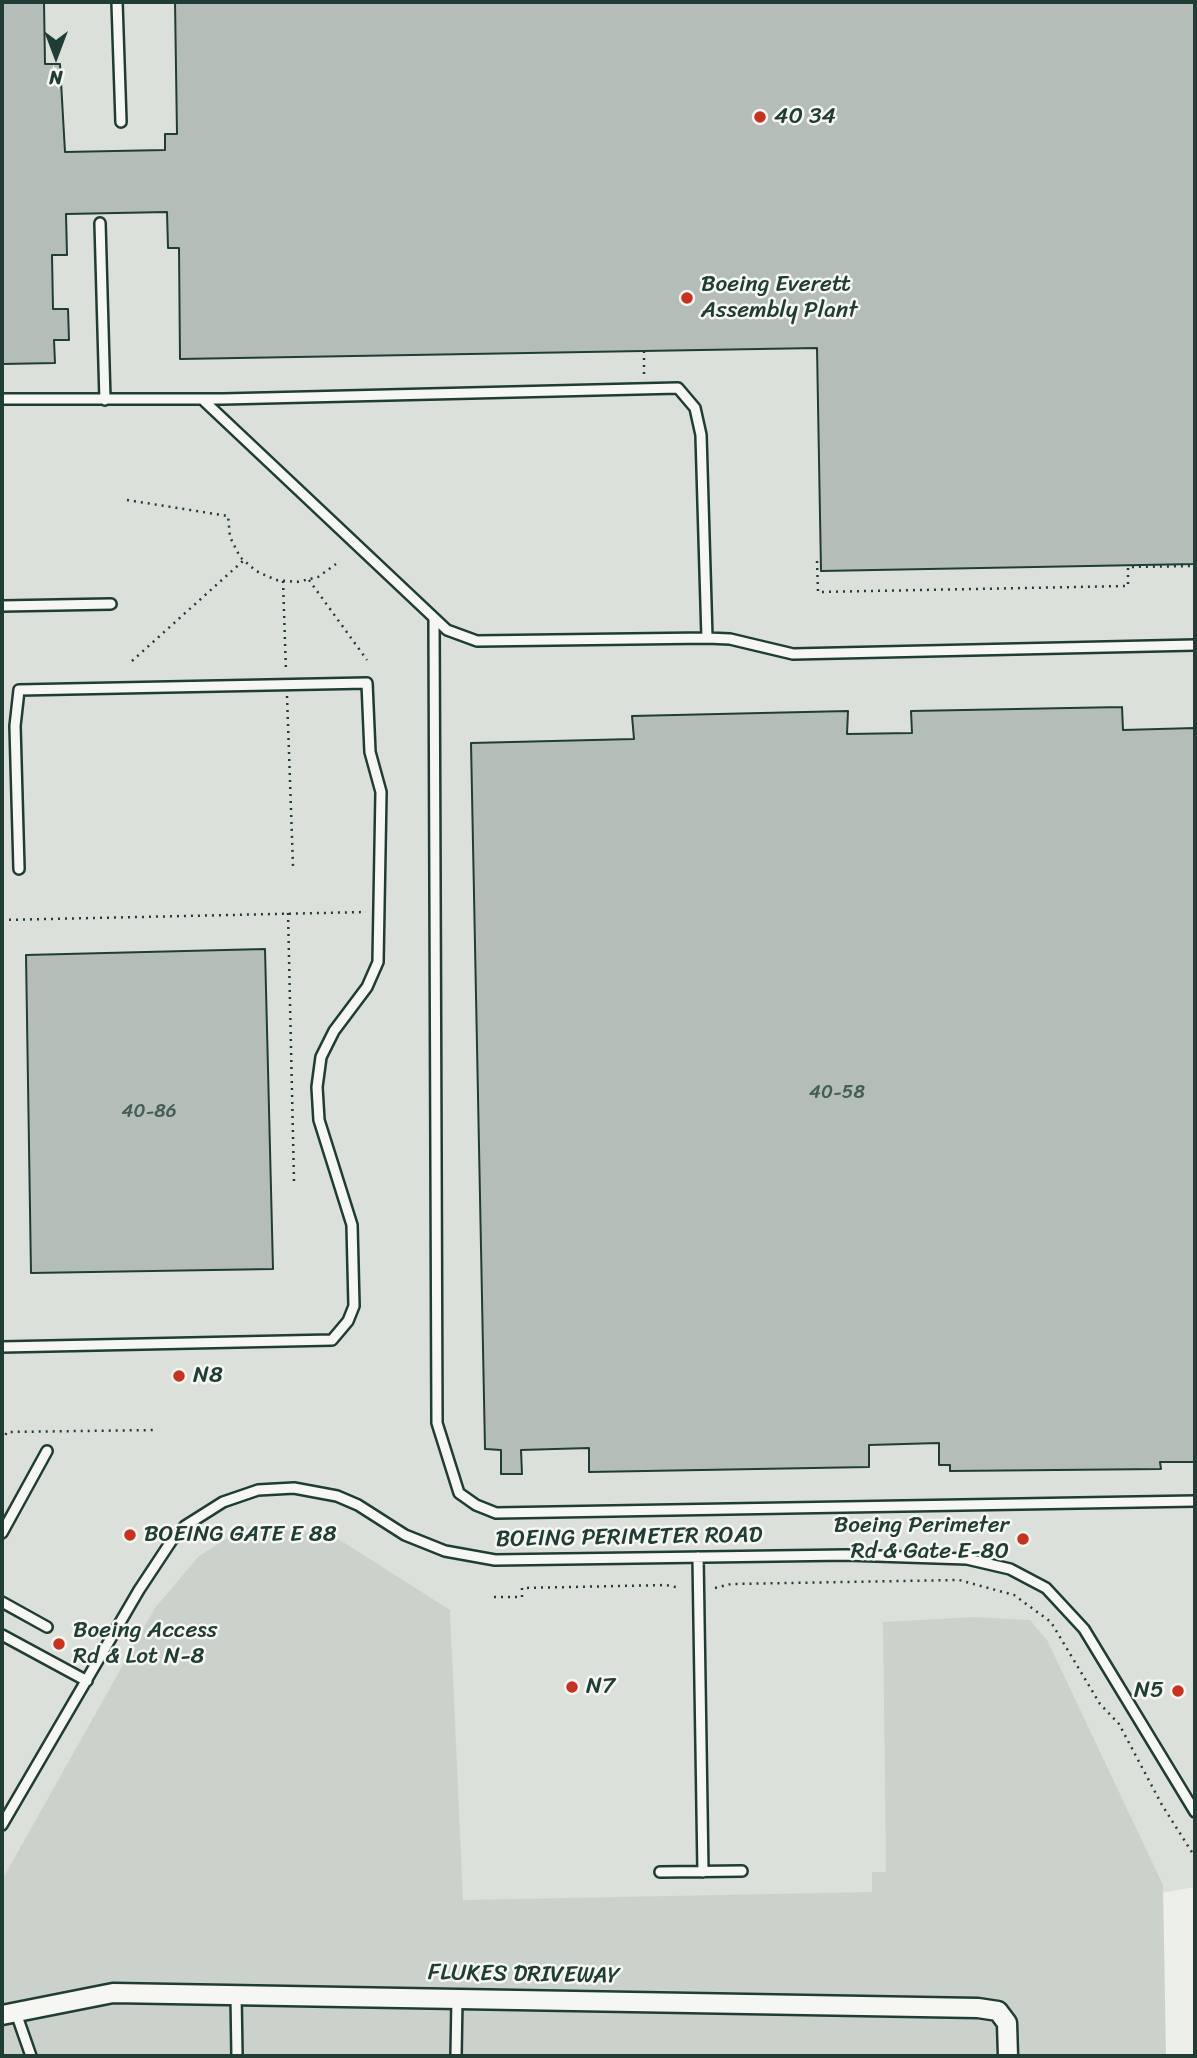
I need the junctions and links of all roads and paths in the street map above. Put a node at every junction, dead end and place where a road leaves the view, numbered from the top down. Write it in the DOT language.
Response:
graph roads {
  1 [pos="117,2"];
  2 [pos="121,122"];
  3 [pos="100,223"];
  4 [pos="202,399"];
  5 [pos="2,400"];
  6 [pos="105,400"];
  7 [pos="127,500"];
  8 [pos="244,560"];
  9 [pos="817,562"];
  10 [pos="336,565"];
  11 [pos="1195,566"];
  12 [pos="308,579"];
  13 [pos="283,581"];
  14 [pos="111,604"];
  15 [pos="2,606"];
  16 [pos="434,618"];
  17 [pos="707,638"];
  18 [pos="1195,645"];
  19 [pos="367,660"];
  20 [pos="132,661"];
  21 [pos="287,684"];
  22 [pos="293,866"];
  23 [pos="19,869"];
  24 [pos="380,912"];
  25 [pos="288,914"];
  26 [pos="2,920"];
  27 [pos="294,1181"];
  28 [pos="2,1347"];
  29 [pos="155,1430"];
  30 [pos="2,1441"];
  31 [pos="47,1451"];
  32 [pos="1195,1501"];
  33 [pos="2,1533"];
  34 [pos="698,1557"];
  35 [pos="680,1588"];
  36 [pos="715,1588"];
  37 [pos="494,1597"];
  38 [pos="2,1602"];
  39 [pos="47,1627"];
  40 [pos="2,1635"];
  41 [pos="87,1681"];
  42 [pos="1195,1812"];
  43 [pos="2,1825"];
  44 [pos="1195,1857"];
  45 [pos="742,1871"];
  46 [pos="660,1872"];
  47 [pos="703,1872"];
  48 [pos="236,1995"];
  49 [pos="457,1999"];
  50 [pos="9,2014"];
  51 [pos="31,2056"];
  52 [pos="237,2056"];
  53 [pos="456,2056"];
  54 [pos="1008,2056"];
  1 -- 2 [label="lane"];
  3 -- 6 [label="lane"];
  4 -- 6 [label="lane"];
  4 -- 16 [label="lane"];
  4 -- 17 [label="lane"];
  5 -- 6 [label="lane"];
  7 -- 8 [label="path"];
  8 -- 13 [label="path"];
  8 -- 20 [label="path"];
  9 -- 11 [label="path"];
  10 -- 12 [label="path"];
  12 -- 13 [label="path"];
  12 -- 19 [label="path"];
  13 -- 21 [label="path"];
  14 -- 15 [label="lane"];
  16 -- 17 [label="lane"];
  16 -- 32 [label="lane"];
  17 -- 18 [label="lane"];
  21 -- 22 [label="path"];
  21 -- 23 [label="lane"];
  21 -- 24 [label="lane"];
  24 -- 25 [label="path"];
  24 -- 28 [label="lane"];
  25 -- 26 [label="path"];
  25 -- 27 [label="path"];
  29 -- 30 [label="path"];
  31 -- 33 [label="lane"];
  34 -- 41 [label="lane, BOEING PERIMETER ROAD"];
  34 -- 42 [label="lane, BOEING PERIMETER ROAD"];
  34 -- 47 [label="lane"];
  35 -- 37 [label="path"];
  36 -- 44 [label="path"];
  38 -- 39 [label="lane"];
  40 -- 41 [label="lane"];
  41 -- 43 [label="lane, BOEING PERIMETER ROAD"];
  45 -- 47 [label="lane"];
  46 -- 47 [label="lane"];
  48 -- 49 [label="street, FLUKES DRIVEWAY"];
  48 -- 50 [label="street, FLUKES DRIVEWAY"];
  48 -- 52 [label="lane"];
  49 -- 53 [label="lane"];
  49 -- 54 [label="street, FLUKES DRIVEWAY"];
  50 -- 51 [label="lane"];
}
